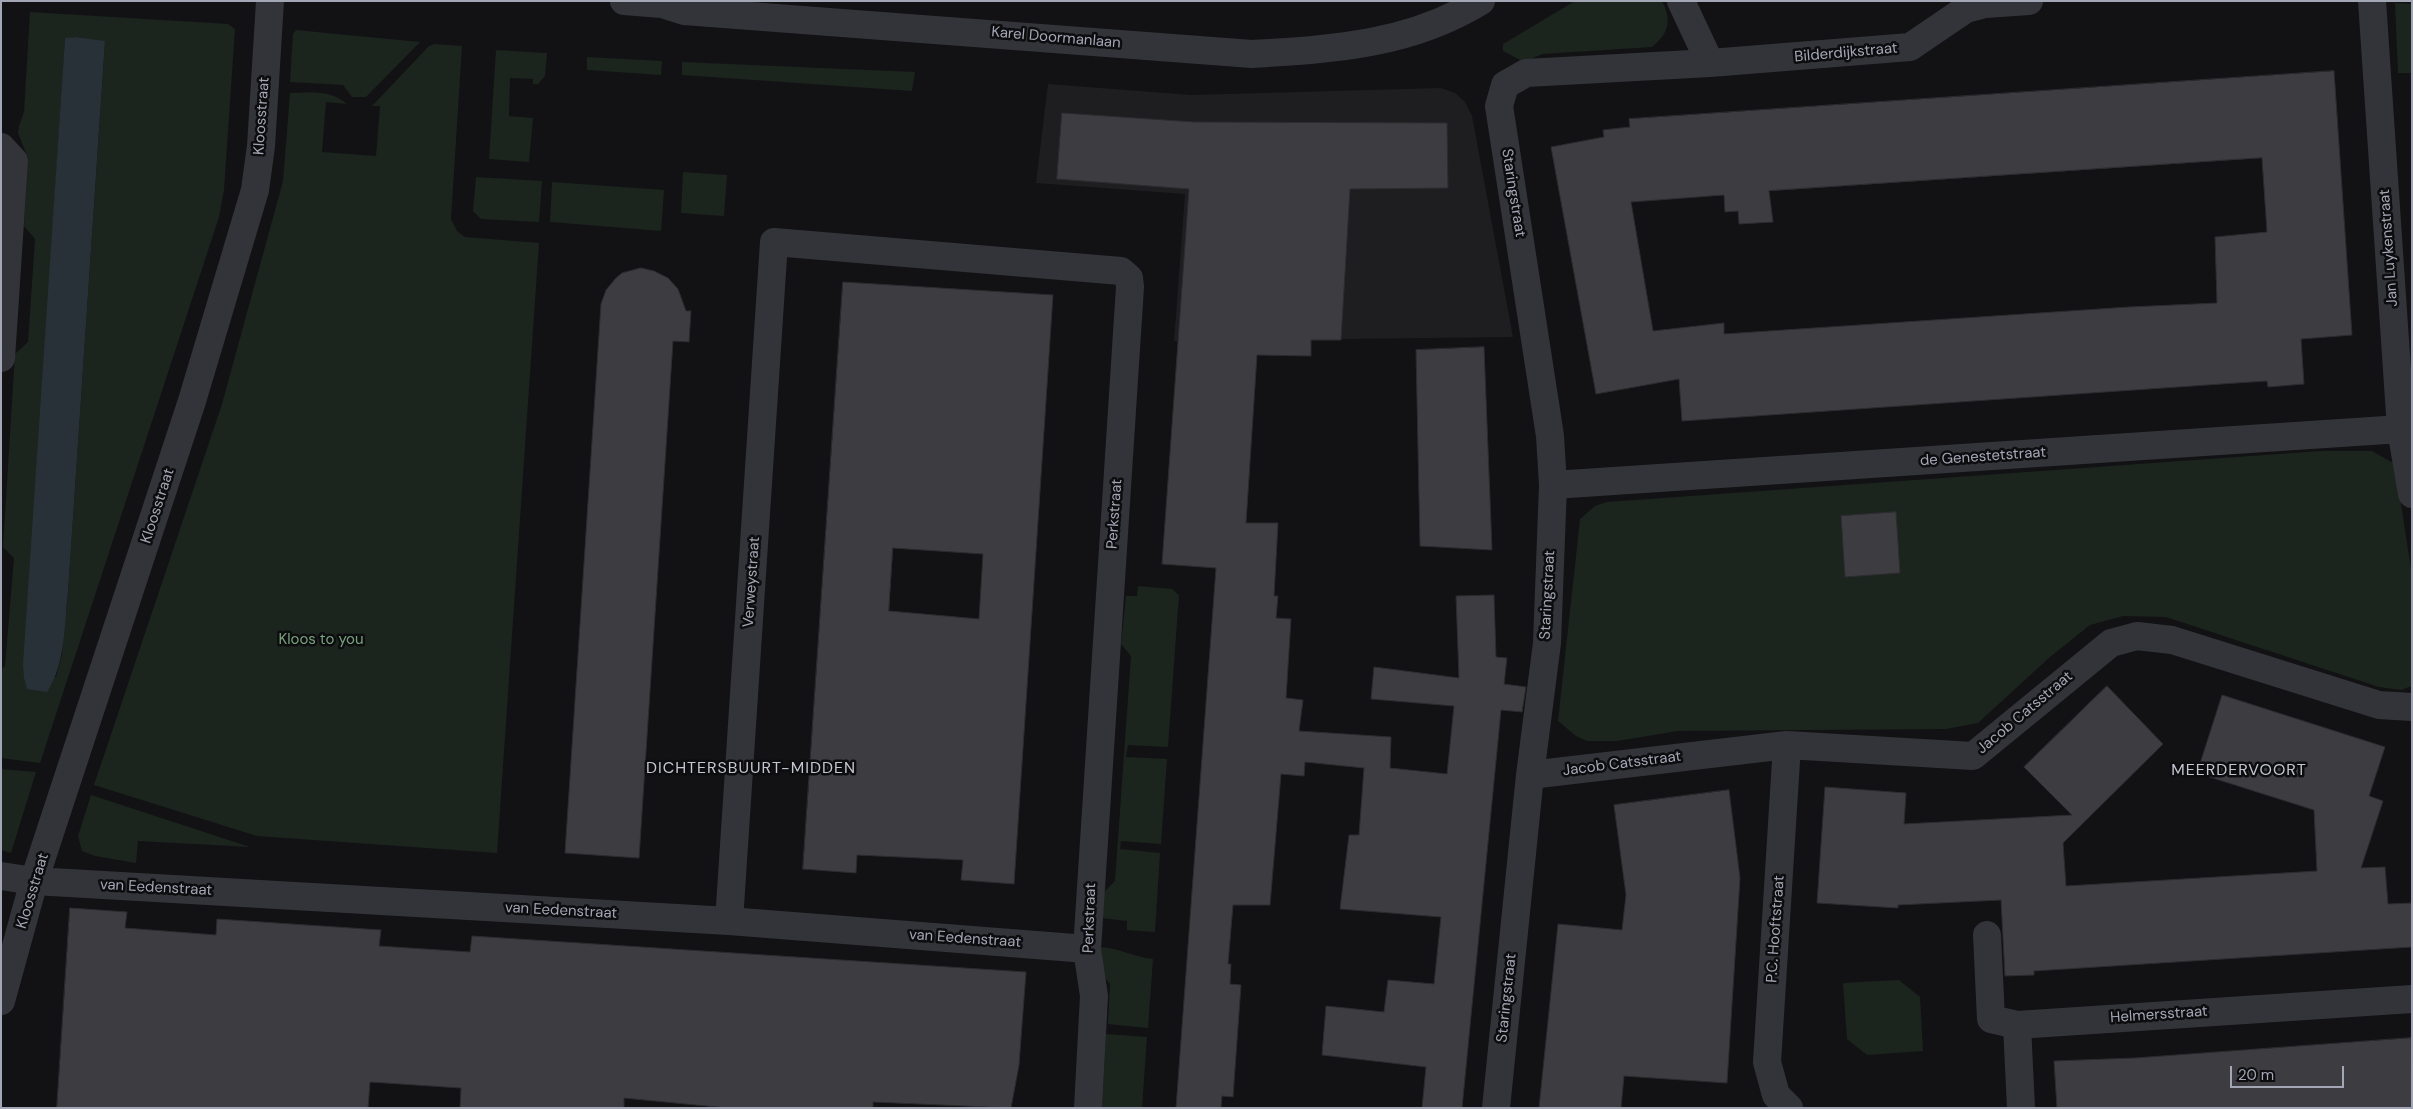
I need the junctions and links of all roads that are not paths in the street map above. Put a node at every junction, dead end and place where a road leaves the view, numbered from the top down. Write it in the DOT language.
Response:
graph roads {
  1 [pos="270,1"];
  2 [pos="624,1"];
  3 [pos="1481,1"];
  4 [pos="1681,1"];
  5 [pos="2028,1"];
  6 [pos="2372,1"];
  7 [pos="1710,63"];
  8 [pos="1504,85"];
  9 [pos="1,146"];
  10 [pos="774,242"];
  11 [pos="1,358"];
  12 [pos="2406,426"];
  13 [pos="1553,485"];
  14 [pos="2412,494"];
  15 [pos="2412,707"];
  16 [pos="1787,745"];
  17 [pos="1530,775"];
  18 [pos="1,876"];
  19 [pos="34,881"];
  20 [pos="730,921"];
  21 [pos="1987,935"];
  22 [pos="1087,949"];
  23 [pos="2412,999"];
  24 [pos="1,1001"];
  25 [pos="2017,1025"];
  26 [pos="1088,1108"];
  27 [pos="1496,1108"];
  28 [pos="1789,1108"];
  29 [pos="2021,1108"];
  1 -- 19 [label="street, Kloosstraat"];
  2 -- 3 [label="street, Karel Doormanlaan"];
  4 -- 7 [label="street"];
  5 -- 7 [label="street, Bilderdijkstraat"];
  6 -- 12 [label="street, Jan Luykenstraat"];
  7 -- 8 [label="street, Bilderdijkstraat"];
  8 -- 13 [label="street, Staringstraat"];
  9 -- 11 [label="street"];
  10 -- 20 [label="street, Verweystraat"];
  10 -- 22 [label="street, Perkstraat"];
  12 -- 13 [label="street, de Genestetstraat"];
  12 -- 14 [label="street, Jan Luykenstraat"];
  13 -- 17 [label="street, Staringstraat"];
  15 -- 16 [label="street, Jacob Catsstraat"];
  16 -- 17 [label="street, Jacob Catsstraat"];
  16 -- 28 [label="street, P.C. Hooftstraat"];
  17 -- 27 [label="street, Staringstraat"];
  18 -- 19 [label="street, van Eedenstraat"];
  19 -- 20 [label="street, van Eedenstraat"];
  19 -- 24 [label="street, Kloosstraat"];
  20 -- 22 [label="street, van Eedenstraat"];
  21 -- 25 [label="street, Helmersstraat"];
  22 -- 26 [label="street, Perkstraat"];
  23 -- 25 [label="street, Helmersstraat"];
  25 -- 29 [label="street"];
}
